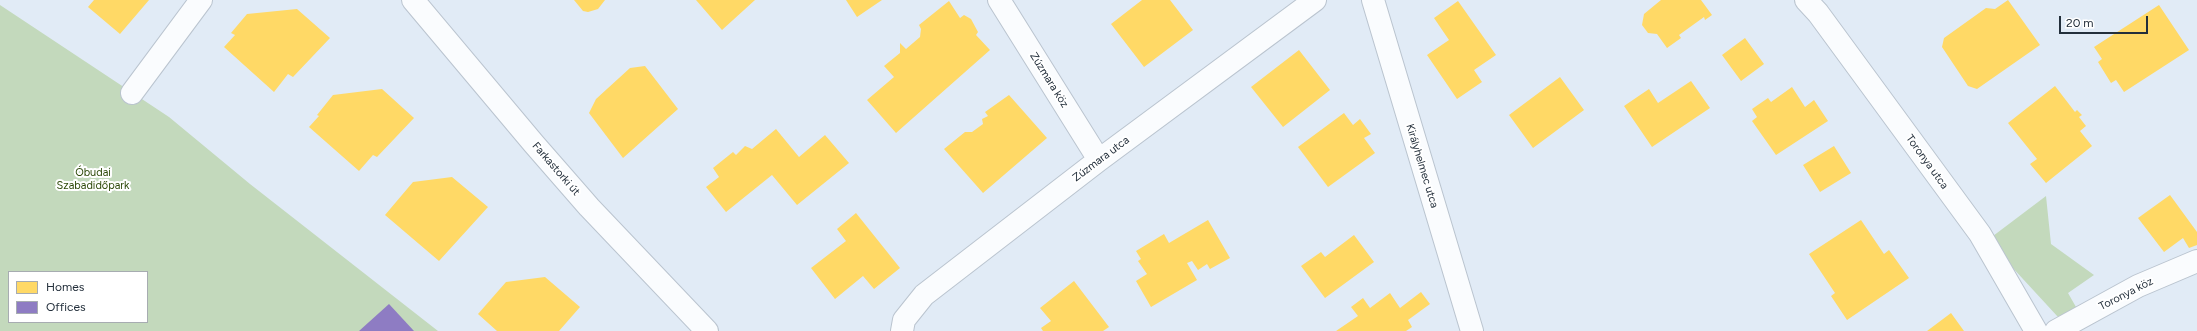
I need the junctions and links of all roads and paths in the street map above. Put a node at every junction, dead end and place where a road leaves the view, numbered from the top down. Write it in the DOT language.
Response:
graph roads {
  1 [pos="201,0"];
  2 [pos="413,0"];
  3 [pos="1000,0"];
  4 [pos="1315,0"];
  5 [pos="1373,0"];
  6 [pos="1806,0"];
  7 [pos="132,93"];
  8 [pos="1099,160"];
  9 [pos="2197,260"];
  10 [pos="708,331"];
  11 [pos="902,331"];
  12 [pos="1472,331"];
  13 [pos="2036,331"];
  14 [pos="2056,331"];
  1 -- 7 [label="street"];
  2 -- 10 [label="street, Farkastorki út"];
  3 -- 8 [label="street, Zúzmara köz"];
  4 -- 8 [label="street, Zúzmara utca"];
  5 -- 12 [label="street, Királyhelmec utca"];
  6 -- 13 [label="street, Toronya utca"];
  8 -- 11 [label="street, Zúzmara utca"];
  9 -- 14 [label="street, Toronya köz"];
}
